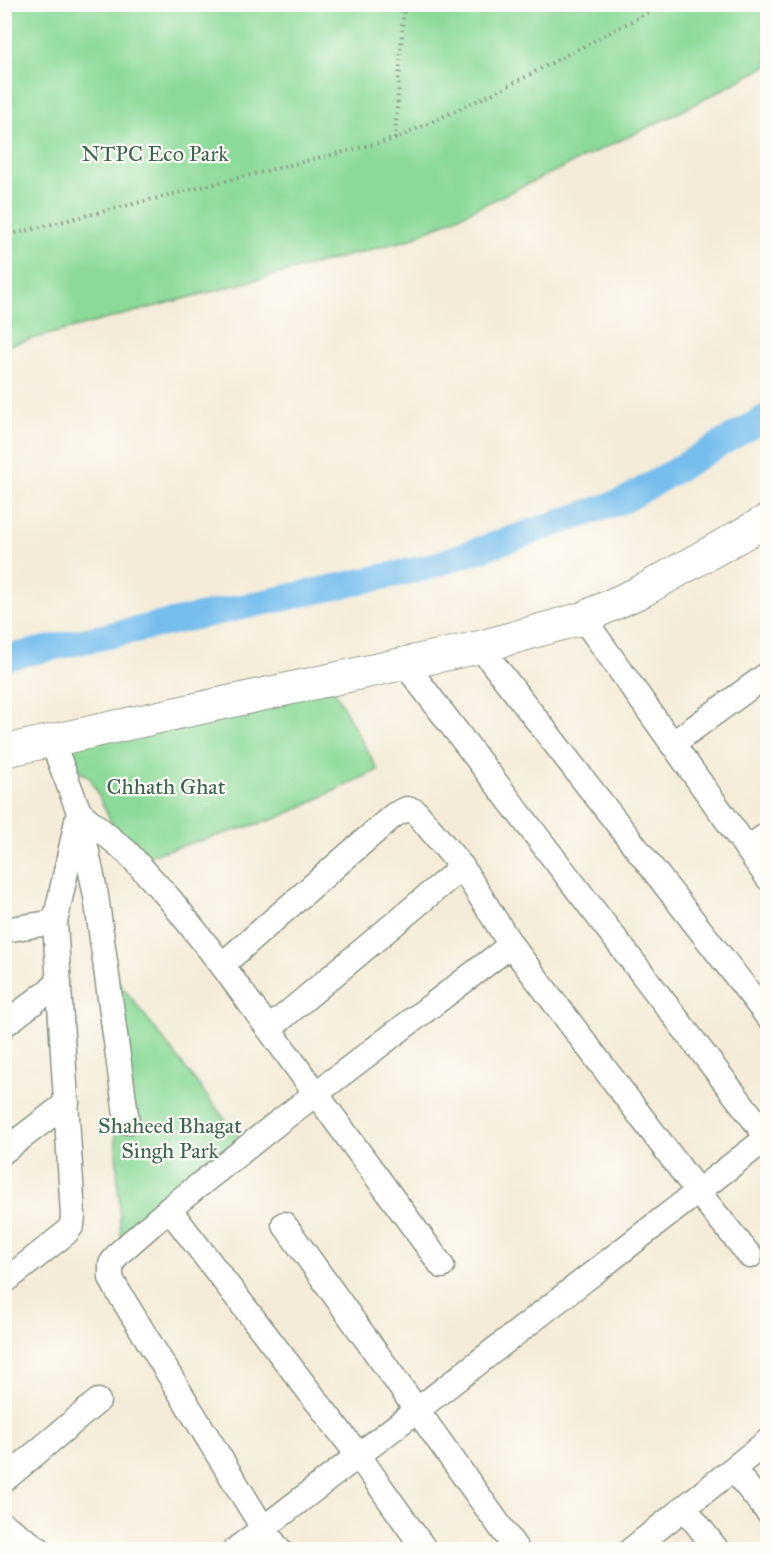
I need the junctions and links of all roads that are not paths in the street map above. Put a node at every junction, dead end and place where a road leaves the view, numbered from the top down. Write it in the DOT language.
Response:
graph roads {
  1 [pos="768,520"];
  2 [pos="583,618"];
  3 [pos="480,647"];
  4 [pos="404,663"];
  5 [pos="768,674"];
  6 [pos="52,741"];
  7 [pos="672,744"];
  8 [pos="4,751"];
  9 [pos="79,812"];
  10 [pos="768,834"];
  11 [pos="747,849"];
  12 [pos="462,867"];
  13 [pos="768,878"];
  14 [pos="55,922"];
  15 [pos="4,930"];
  16 [pos="511,945"];
  17 [pos="222,964"];
  18 [pos="60,983"];
  19 [pos="768,1017"];
  20 [pos="4,1025"];
  21 [pos="269,1029"];
  22 [pos="316,1093"];
  23 [pos="67,1103"];
  24 [pos="127,1122"];
  25 [pos="4,1151"];
  26 [pos="698,1192"];
  27 [pos="169,1209"];
  28 [pos="284,1224"];
  29 [pos="750,1256"];
  30 [pos="442,1266"];
  31 [pos="4,1282"];
  32 [pos="98,1401"];
  33 [pos="417,1409"];
  34 [pos="768,1441"];
  35 [pos="358,1455"];
  36 [pos="733,1469"];
  37 [pos="4,1480"];
  38 [pos="684,1507"];
  39 [pos="768,1512"];
  40 [pos="4,1525"];
  41 [pos="263,1528"];
  42 [pos="40,1550"];
  43 [pos="235,1550"];
  44 [pos="279,1550"];
  45 [pos="425,1550"];
  46 [pos="517,1550"];
  47 [pos="631,1550"];
  48 [pos="717,1550"];
  1 -- 2 [label="street"];
  2 -- 3 [label="street"];
  2 -- 7 [label="street"];
  3 -- 4 [label="street"];
  3 -- 19 [label="street"];
  4 -- 6 [label="street"];
  4 -- 26 [label="street"];
  5 -- 7 [label="street"];
  6 -- 8 [label="street"];
  6 -- 9 [label="street"];
  7 -- 11 [label="street"];
  9 -- 14 [label="street"];
  9 -- 17 [label="street"];
  9 -- 24 [label="street"];
  10 -- 11 [label="street"];
  11 -- 13 [label="street"];
  12 -- 16 [label="street"];
  12 -- 17 [label="street"];
  12 -- 21 [label="street"];
  14 -- 15 [label="street"];
  14 -- 18 [label="street"];
  16 -- 22 [label="street"];
  16 -- 26 [label="street"];
  17 -- 21 [label="street"];
  18 -- 20 [label="street"];
  18 -- 23 [label="street"];
  21 -- 22 [label="street"];
  22 -- 27 [label="street"];
  22 -- 30 [label="street"];
  23 -- 25 [label="street"];
  23 -- 31 [label="street"];
  26 -- 29 [label="street"];
  26 -- 33 [label="street"];
  27 -- 35 [label="street"];
  27 -- 41 [label="street"];
  28 -- 33 [label="street"];
  32 -- 37 [label="street"];
  33 -- 35 [label="street"];
  33 -- 46 [label="street"];
  34 -- 36 [label="street"];
  35 -- 41 [label="street"];
  35 -- 45 [label="street"];
  36 -- 38 [label="street"];
  36 -- 39 [label="street"];
  38 -- 47 [label="street"];
  38 -- 48 [label="street"];
  40 -- 42 [label="street"];
  41 -- 43 [label="street"];
  41 -- 44 [label="street"];
}
